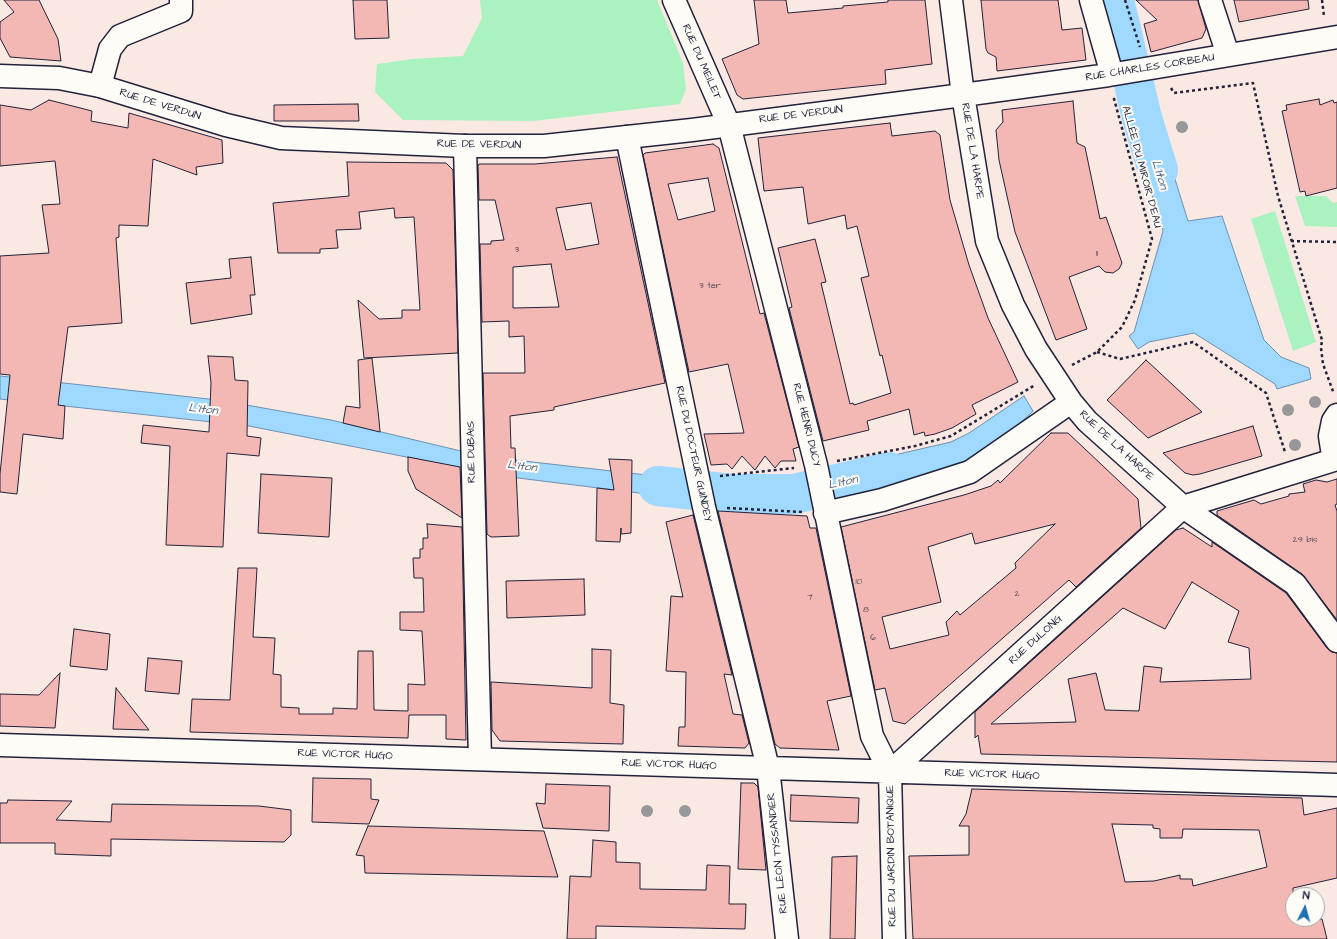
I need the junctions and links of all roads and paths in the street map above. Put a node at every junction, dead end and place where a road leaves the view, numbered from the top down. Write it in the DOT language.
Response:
graph roads {
  1 [pos="181,0"];
  2 [pos="674,0"];
  3 [pos="951,0"];
  4 [pos="1091,0"];
  5 [pos="1125,0"];
  6 [pos="1210,0"];
  7 [pos="1337,37"];
  8 [pos="1228,55"];
  9 [pos="1151,61"];
  10 [pos="1109,75"];
  11 [pos="0,76"];
  12 [pos="100,86"];
  13 [pos="963,95"];
  14 [pos="729,125"];
  15 [pos="627,137"];
  16 [pos="465,146"];
  17 [pos="1291,241"];
  18 [pos="1337,242"];
  19 [pos="1097,352"];
  20 [pos="1070,366"];
  21 [pos="1036,385"];
  22 [pos="1071,402"];
  23 [pos="1336,405"];
  24 [pos="1287,459"];
  25 [pos="1336,459"];
  26 [pos="816,465"];
  27 [pos="698,477"];
  28 [pos="704,507"];
  29 [pos="1183,507"];
  30 [pos="825,513"];
  31 [pos="1337,641"];
  32 [pos="0,745"];
  33 [pos="480,759"];
  34 [pos="768,768"];
  35 [pos="890,772"];
  36 [pos="1337,785"];
  37 [pos="787,939"];
  38 [pos="894,939"];
  1 -- 12 [label="street"];
  2 -- 14 [label="street, RUE DU MEILET"];
  3 -- 13 [label="street, RUE DE LA HARPE"];
  4 -- 10 [label="street"];
  5 -- 9 [label="path"];
  6 -- 8 [label="street"];
  7 -- 8 [label="street, RUE CHARLES CORBEAU"];
  8 -- 9 [label="street, RUE CHARLES CORBEAU"];
  9 -- 10 [label="street, RUE CHARLES CORBEAU"];
  9 -- 17 [label="path"];
  10 -- 13 [label="street, RUE CHARLES CORBEAU"];
  10 -- 19 [label="path, ALLÉE DU MIROIR D'EAU"];
  11 -- 12 [label="street, RUE DE VERDUN"];
  12 -- 16 [label="street, RUE DE VERDUN"];
  13 -- 14 [label="street, RUE DE VERDUN"];
  13 -- 22 [label="street, RUE DE LA HARPE"];
  14 -- 15 [label="street, RUE DE VERDUN"];
  14 -- 26 [label="street, RUE HENRI DUCY"];
  15 -- 16 [label="street, RUE DE VERDUN"];
  15 -- 27 [label="street, RUE DU DOCTEUR GUINDEY"];
  16 -- 33 [label="street, RUE DUBAIS"];
  17 -- 18 [label="path"];
  17 -- 23 [label="path"];
  19 -- 20 [label="path, ALLÉE DU MIROIR D'EAU"];
  19 -- 24 [label="path"];
  21 -- 26 [label="path"];
  22 -- 29 [label="street, RUE DE LA HARPE"];
  22 -- 30 [label="street"];
  23 -- 25 [label="street"];
  25 -- 29 [label="street"];
  26 -- 27 [label="path"];
  26 -- 30 [label="street, RUE HENRI DUCY"];
  27 -- 28 [label="street, RUE DU DOCTEUR GUINDEY"];
  28 -- 30 [label="path"];
  28 -- 34 [label="street, RUE DU DOCTEUR GUINDEY"];
  29 -- 31 [label="street, RUE DE LA HARPE"];
  29 -- 35 [label="street, RUE DULONG"];
  30 -- 35 [label="street, RUE HENRI DUCY"];
  32 -- 33 [label="street, RUE VICTOR HUGO"];
  33 -- 34 [label="street, RUE VICTOR HUGO"];
  34 -- 35 [label="street, RUE VICTOR HUGO"];
  34 -- 37 [label="street, RUE LÉON TYSSANDIER"];
  35 -- 36 [label="street, RUE VICTOR HUGO"];
  35 -- 38 [label="street, RUE DU JARDIN BOTANIQUE"];
}
